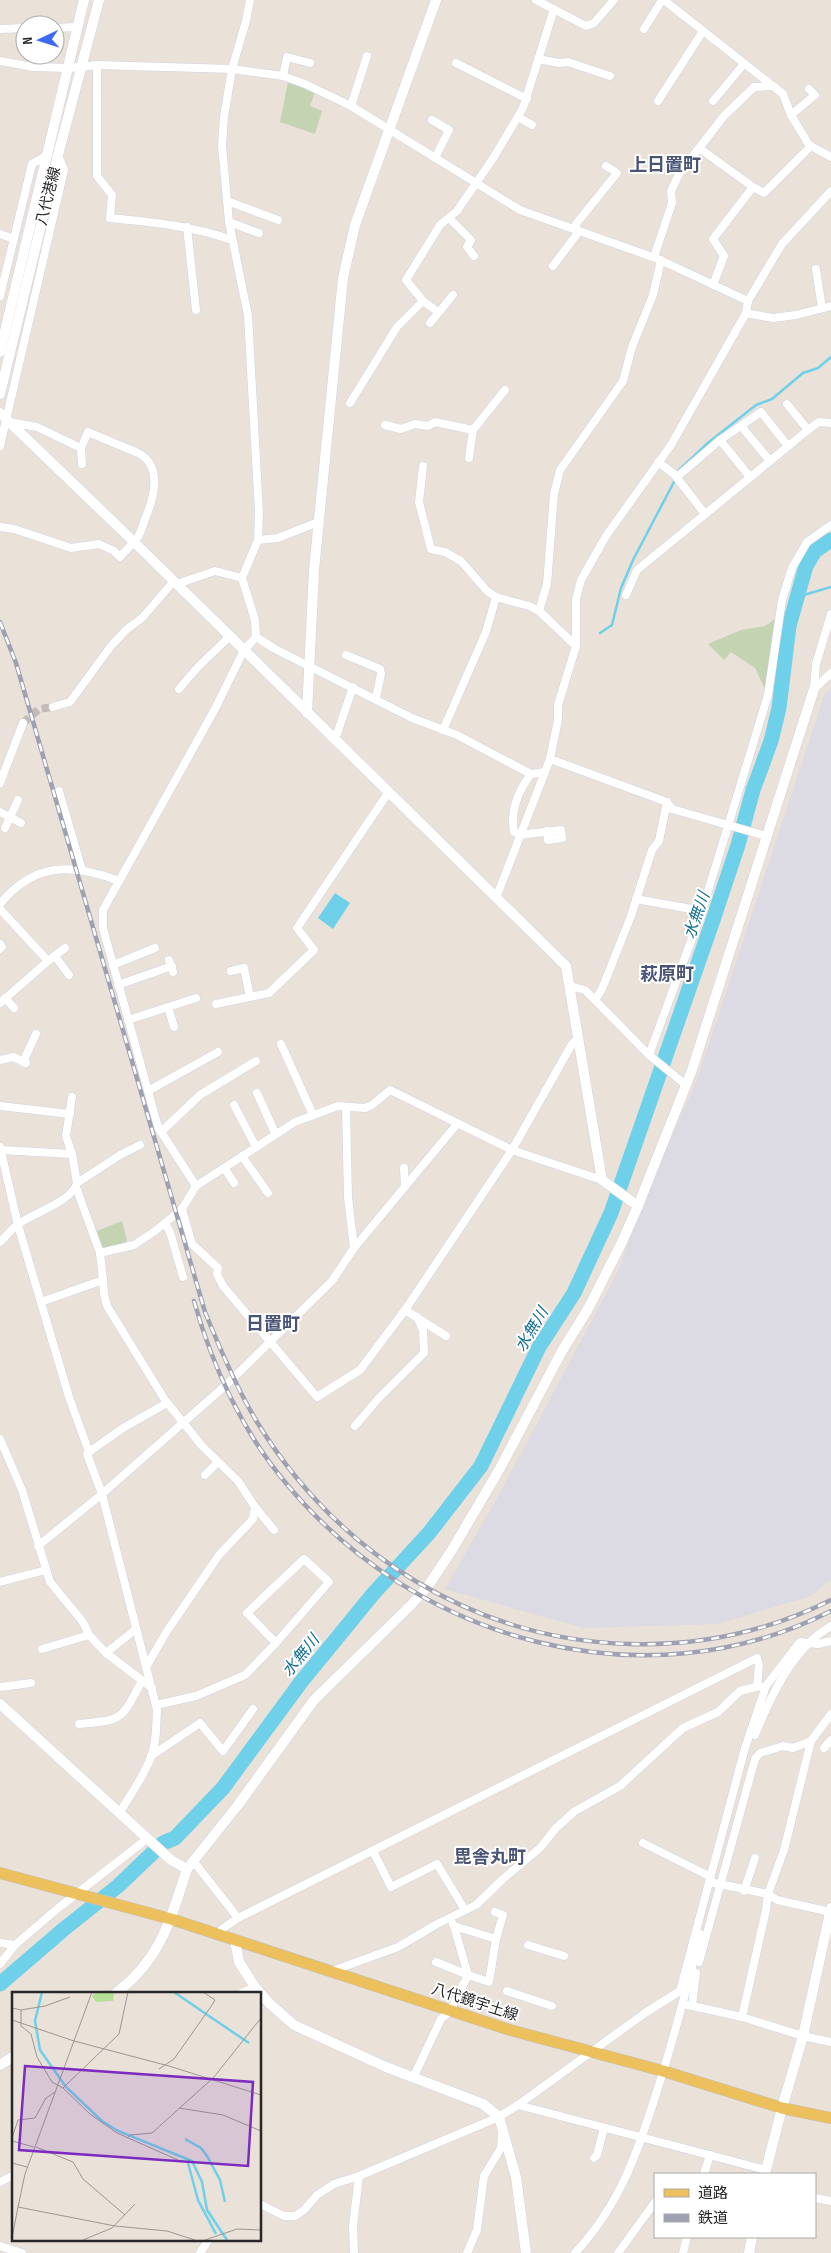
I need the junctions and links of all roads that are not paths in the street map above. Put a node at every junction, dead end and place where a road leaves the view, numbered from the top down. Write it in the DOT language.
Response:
graph roads {
  1 [pos="84,0"];
  2 [pos="99,0"];
  3 [pos="250,0"];
  4 [pos="436,0"];
  5 [pos="536,0"];
  6 [pos="614,0"];
  7 [pos="663,0"];
  8 [pos="554,9"];
  9 [pos="77,27"];
  10 [pos="15,28"];
  11 [pos="65,28"];
  12 [pos="0,29"];
  13 [pos="644,29"];
  14 [pos="703,31"];
  15 [pos="367,56"];
  16 [pos="538,59"];
  17 [pos="0,60"];
  18 [pos="310,63"];
  19 [pos="456,63"];
  20 [pos="98,64"];
  21 [pos="744,64"];
  22 [pos="83,65"];
  23 [pos="69,68"];
  24 [pos="232,69"];
  25 [pos="283,76"];
  26 [pos="610,76"];
  27 [pos="773,86"];
  28 [pos="809,89"];
  29 [pos="527,99"];
  30 [pos="658,101"];
  31 [pos="713,101"];
  32 [pos="351,106"];
  33 [pos="791,115"];
  34 [pos="518,117"];
  35 [pos="432,120"];
  36 [pos="532,125"];
  37 [pos="389,129"];
  38 [pos="811,146"];
  39 [pos="698,148"];
  40 [pos="58,155"];
  41 [pos="46,156"];
  42 [pos="831,157"];
  43 [pos="435,158"];
  44 [pos="606,166"];
  45 [pos="476,182"];
  46 [pos="753,187"];
  47 [pos="831,191"];
  48 [pos="227,201"];
  49 [pos="449,218"];
  50 [pos="278,220"];
  51 [pos="229,222"];
  52 [pos="187,227"];
  53 [pos="576,230"];
  54 [pos="259,233"];
  55 [pos="0,234"];
  56 [pos="14,239"];
  57 [pos="232,240"];
  58 [pos="474,256"];
  59 [pos="657,259"];
  60 [pos="553,266"];
  61 [pos="816,269"];
  62 [pos="713,285"];
  63 [pos="453,294"];
  64 [pos="0,296"];
  65 [pos="423,301"];
  66 [pos="748,301"];
  67 [pos="831,306"];
  68 [pos="822,308"];
  69 [pos="196,310"];
  70 [pos="438,312"];
  71 [pos="746,313"];
  72 [pos="430,323"];
  73 [pos="0,352"];
  74 [pos="505,390"];
  75 [pos="0,394"];
  76 [pos="350,403"];
  77 [pos="787,404"];
  78 [pos="3,417"];
  79 [pos="831,423"];
  80 [pos="385,425"];
  81 [pos="741,426"];
  82 [pos="473,430"];
  83 [pos="808,430"];
  84 [pos="720,440"];
  85 [pos="0,446"];
  86 [pos="788,446"];
  87 [pos="81,448"];
  88 [pos="469,458"];
  89 [pos="770,461"];
  90 [pos="658,462"];
  91 [pos="82,464"];
  92 [pos="423,466"];
  93 [pos="677,477"];
  94 [pos="750,477"];
  95 [pos="706,514"];
  96 [pos="318,522"];
  97 [pos="831,525"];
  98 [pos="0,527"];
  99 [pos="258,540"];
  100 [pos="133,541"];
  101 [pos="242,578"];
  102 [pos="176,582"];
  103 [pos="626,595"];
  104 [pos="496,598"];
  105 [pos="539,611"];
  106 [pos="831,614"];
  107 [pos="230,636"];
  108 [pos="256,637"];
  109 [pos="576,646"];
  110 [pos="244,650"];
  111 [pos="346,655"];
  112 [pos="310,666"];
  113 [pos="831,673"];
  114 [pos="353,687"];
  115 [pos="179,689"];
  116 [pos="814,689"];
  117 [pos="376,698"];
  118 [pos="54,706"];
  119 [pos="307,714"];
  120 [pos="23,723"];
  121 [pos="443,730"];
  122 [pos="332,738"];
  123 [pos="550,759"];
  124 [pos="544,772"];
  125 [pos="531,774"];
  126 [pos="0,783"];
  127 [pos="58,792"];
  128 [pos="388,793"];
  129 [pos="18,800"];
  130 [pos="667,802"];
  131 [pos="0,812"];
  132 [pos="10,817"];
  133 [pos="21,823"];
  134 [pos="728,824"];
  135 [pos="5,828"];
  136 [pos="547,832"];
  137 [pos="520,835"];
  138 [pos="766,836"];
  139 [pos="82,870"];
  140 [pos="119,882"];
  141 [pos="496,898"];
  142 [pos="636,899"];
  143 [pos="0,904"];
  144 [pos="0,910"];
  145 [pos="702,911"];
  146 [pos="0,944"];
  147 [pos="65,948"];
  148 [pos="155,948"];
  149 [pos="0,949"];
  150 [pos="52,959"];
  151 [pos="113,965"];
  152 [pos="171,966"];
  153 [pos="231,970"];
  154 [pos="69,975"];
  155 [pos="118,985"];
  156 [pos="570,986"];
  157 [pos="250,997"];
  158 [pos="2,1000"];
  159 [pos="595,1000"];
  160 [pos="192,1002"];
  161 [pos="216,1004"];
  162 [pos="168,1007"];
  163 [pos="14,1008"];
  164 [pos="128,1020"];
  165 [pos="174,1027"];
  166 [pos="36,1034"];
  167 [pos="579,1037"];
  168 [pos="281,1044"];
  169 [pos="213,1052"];
  170 [pos="651,1057"];
  171 [pos="0,1060"];
  172 [pos="256,1060"];
  173 [pos="686,1085"];
  174 [pos="148,1091"];
  175 [pos="257,1093"];
  176 [pos="72,1097"];
  177 [pos="234,1105"];
  178 [pos="0,1106"];
  179 [pos="346,1107"];
  180 [pos="70,1114"];
  181 [pos="313,1115"];
  182 [pos="457,1124"];
  183 [pos="160,1132"];
  184 [pos="275,1133"];
  185 [pos="140,1145"];
  186 [pos="256,1147"];
  187 [pos="0,1149"];
  188 [pos="512,1150"];
  189 [pos="72,1154"];
  190 [pos="242,1156"];
  191 [pos="404,1168"];
  192 [pos="225,1170"];
  193 [pos="606,1183"];
  194 [pos="234,1184"];
  195 [pos="76,1185"];
  196 [pos="196,1186"];
  197 [pos="0,1187"];
  198 [pos="405,1187"];
  199 [pos="9,1189"];
  200 [pos="268,1193"];
  201 [pos="638,1206"];
  202 [pos="182,1209"];
  203 [pos="165,1223"];
  204 [pos="18,1224"];
  205 [pos="0,1242"];
  206 [pos="354,1248"];
  207 [pos="100,1253"];
  208 [pos="183,1277"];
  209 [pos="103,1280"];
  210 [pos="41,1302"];
  211 [pos="405,1310"];
  212 [pos="417,1318"];
  213 [pos="446,1336"];
  214 [pos="271,1343"];
  215 [pos="166,1403"];
  216 [pos="183,1423"];
  217 [pos="355,1426"];
  218 [pos="0,1439"];
  219 [pos="89,1452"];
  220 [pos="218,1462"];
  221 [pos="205,1475"];
  222 [pos="102,1494"];
  223 [pos="255,1507"];
  224 [pos="274,1530"];
  225 [pos="38,1546"];
  226 [pos="46,1570"];
  227 [pos="0,1582"];
  228 [pos="831,1626"];
  229 [pos="136,1629"];
  230 [pos="89,1635"];
  231 [pos="831,1641"];
  232 [pos="276,1643"];
  233 [pos="808,1644"];
  234 [pos="42,1649"];
  235 [pos="106,1653"];
  236 [pos="146,1667"];
  237 [pos="142,1681"];
  238 [pos="31,1683"];
  239 [pos="761,1686"];
  240 [pos="0,1687"];
  241 [pos="152,1688"];
  242 [pos="0,1704"];
  243 [pos="156,1705"];
  244 [pos="254,1709"];
  245 [pos="830,1716"];
  246 [pos="79,1724"];
  247 [pos="831,1740"];
  248 [pos="811,1741"];
  249 [pos="824,1748"];
  250 [pos="152,1756"];
  251 [pos="120,1812"];
  252 [pos="150,1840"];
  253 [pos="643,1843"];
  254 [pos="373,1851"];
  255 [pos="755,1858"];
  256 [pos="190,1866"];
  257 [pos="0,1873"];
  258 [pos="713,1882"];
  259 [pos="744,1891"];
  260 [pos="768,1894"];
  261 [pos="80,1896"];
  262 [pos="464,1910"];
  263 [pos="831,1910"];
  264 [pos="495,1912"];
  265 [pos="451,1917"];
  266 [pos="238,1918"];
  267 [pos="171,1920"];
  268 [pos="454,1926"];
  269 [pos="219,1935"];
  270 [pos="496,1939"];
  271 [pos="235,1940"];
  272 [pos="0,1942"];
  273 [pos="15,1945"];
  274 [pos="528,1945"];
  275 [pos="564,1956"];
  276 [pos="436,1962"];
  277 [pos="0,1964"];
  278 [pos="332,1971"];
  279 [pos="468,1974"];
  280 [pos="255,1987"];
  281 [pos="506,1991"];
  282 [pos="117,1992"];
  283 [pos="244,1992"];
  284 [pos="259,1992"];
  285 [pos="261,1994"];
  286 [pos="688,2005"];
  287 [pos="552,2006"];
  288 [pos="450,2011"];
  289 [pos="742,2017"];
  290 [pos="804,2036"];
  291 [pos="831,2042"];
  292 [pos="592,2052"];
  293 [pos="12,2057"];
  294 [pos="0,2066"];
  295 [pos="663,2071"];
  296 [pos="413,2078"];
  297 [pos="518,2106"];
  298 [pos="782,2108"];
  299 [pos="831,2118"];
  300 [pos="501,2122"];
  301 [pos="604,2128"];
  302 [pos="642,2137"];
  303 [pos="710,2155"];
  304 [pos="594,2158"];
  305 [pos="766,2172"];
  306 [pos="704,2173"];
  307 [pos="359,2176"];
  308 [pos="12,2177"];
  309 [pos="0,2182"];
  310 [pos="816,2198"];
  311 [pos="831,2201"];
  312 [pos="654,2203"];
  313 [pos="261,2204"];
  314 [pos="687,2238"];
  315 [pos="752,2238"];
  316 [pos="207,2240"];
  317 [pos="0,2246"];
  318 [pos="22,2253"];
  319 [pos="200,2253"];
  320 [pos="354,2253"];
  321 [pos="466,2253"];
  322 [pos="526,2253"];
  323 [pos="575,2253"];
  324 [pos="618,2253"];
  325 [pos="683,2253"];
  326 [pos="749,2253"];
  1 -- 9 [label="street, 八代港線"];
  2 -- 22 [label="street, 八代港線"];
  3 -- 24 [label="street"];
  4 -- 37 [label="street"];
  5 -- 8 [label="street"];
  6 -- 8 [label="street"];
  7 -- 13 [label="street"];
  7 -- 14 [label="street"];
  8 -- 16 [label="street"];
  9 -- 11 [label="street"];
  9 -- 23 [label="street, 八代港線"];
  10 -- 12 [label="street"];
  14 -- 21 [label="street"];
  14 -- 30 [label="street"];
  15 -- 32 [label="street"];
  16 -- 26 [label="street"];
  16 -- 29 [label="street"];
  17 -- 23 [label="street"];
  18 -- 25 [label="street"];
  19 -- 29 [label="street"];
  20 -- 22 [label="street"];
  20 -- 24 [label="street"];
  20 -- 52 [label="street"];
  21 -- 27 [label="street"];
  21 -- 31 [label="street"];
  22 -- 23 [label="street"];
  22 -- 40 [label="street, 八代港線"];
  23 -- 41 [label="street, 八代港線"];
  24 -- 25 [label="street"];
  24 -- 48 [label="street"];
  25 -- 32 [label="street"];
  27 -- 33 [label="street"];
  27 -- 39 [label="street"];
  28 -- 33 [label="street"];
  29 -- 34 [label="street"];
  32 -- 37 [label="street"];
  33 -- 38 [label="street"];
  34 -- 36 [label="street"];
  34 -- 45 [label="street"];
  35 -- 43 [label="street"];
  37 -- 43 [label="street"];
  37 -- 96 [label="street"];
  38 -- 42 [label="street"];
  38 -- 46 [label="street"];
  39 -- 46 [label="street"];
  39 -- 59 [label="street"];
  40 -- 75 [label="street, 八代港線"];
  40 -- 78 [label="street"];
  41 -- 56 [label="street"];
  41 -- 73 [label="street, 八代港線"];
  43 -- 45 [label="street"];
  44 -- 53 [label="street"];
  45 -- 49 [label="street"];
  45 -- 53 [label="street"];
  46 -- 62 [label="street"];
  47 -- 66 [label="street"];
  48 -- 50 [label="street"];
  48 -- 51 [label="street"];
  49 -- 58 [label="street"];
  49 -- 65 [label="street"];
  51 -- 54 [label="street"];
  51 -- 57 [label="street"];
  52 -- 57 [label="street"];
  52 -- 69 [label="street"];
  53 -- 59 [label="street"];
  53 -- 60 [label="street"];
  55 -- 56 [label="street"];
  56 -- 64 [label="street"];
  57 -- 99 [label="street"];
  59 -- 62 [label="street"];
  59 -- 105 [label="street"];
  61 -- 68 [label="street"];
  62 -- 66 [label="street"];
  63 -- 70 [label="street"];
  65 -- 70 [label="street"];
  65 -- 76 [label="street"];
  66 -- 71 [label="street"];
  67 -- 68 [label="street"];
  68 -- 71 [label="street"];
  70 -- 72 [label="street"];
  71 -- 90 [label="street"];
  74 -- 82 [label="street"];
  77 -- 83 [label="street"];
  78 -- 85 [label="street"];
  78 -- 87 [label="street"];
  78 -- 100 [label="street"];
  79 -- 83 [label="street"];
  80 -- 82 [label="street"];
  81 -- 84 [label="street"];
  81 -- 86 [label="street"];
  81 -- 89 [label="street"];
  82 -- 88 [label="street"];
  83 -- 86 [label="street"];
  84 -- 93 [label="street"];
  84 -- 94 [label="street"];
  86 -- 89 [label="street"];
  87 -- 91 [label="street"];
  87 -- 100 [label="street"];
  89 -- 94 [label="street"];
  90 -- 93 [label="street"];
  90 -- 109 [label="street"];
  92 -- 104 [label="street"];
  93 -- 95 [label="street"];
  94 -- 95 [label="street"];
  95 -- 103 [label="street"];
  96 -- 99 [label="street"];
  96 -- 112 [label="street"];
  97 -- 134 [label="street"];
  98 -- 100 [label="street"];
  99 -- 101 [label="street"];
  100 -- 102 [label="street"];
  101 -- 102 [label="street"];
  101 -- 108 [label="street"];
  102 -- 107 [label="street"];
  102 -- 118 [label="street"];
  104 -- 105 [label="street"];
  104 -- 121 [label="street"];
  105 -- 109 [label="street"];
  106 -- 116 [label="street"];
  107 -- 110 [label="street"];
  107 -- 115 [label="street"];
  108 -- 110 [label="street"];
  108 -- 112 [label="street"];
  109 -- 123 [label="street"];
  110 -- 119 [label="street"];
  110 -- 140 [label="street"];
  111 -- 117 [label="street"];
  112 -- 114 [label="street"];
  112 -- 119 [label="street"];
  113 -- 116 [label="street"];
  114 -- 117 [label="street"];
  114 -- 122 [label="street"];
  116 -- 138 [label="street"];
  117 -- 121 [label="street"];
  119 -- 122 [label="street"];
  120 -- 126 [label="street"];
  121 -- 125 [label="street"];
  122 -- 128 [label="street"];
  123 -- 124 [label="street"];
  123 -- 130 [label="street"];
  124 -- 125 [label="street"];
  124 -- 137 [label="street"];
  125 -- 137 [label="street"];
  127 -- 139 [label="street"];
  128 -- 141 [label="street"];
  128 -- 157 [label="street"];
  129 -- 132 [label="street"];
  130 -- 134 [label="street"];
  130 -- 142 [label="street"];
  131 -- 132 [label="street"];
  132 -- 133 [label="street"];
  132 -- 135 [label="street"];
  134 -- 138 [label="street"];
  134 -- 145 [label="street"];
  136 -- 137 [label="street"];
  137 -- 141 [label="street"];
  138 -- 173 [label="street"];
  139 -- 140 [label="street"];
  139 -- 143 [label="street"];
  140 -- 151 [label="street"];
  141 -- 156 [label="street"];
  142 -- 145 [label="street"];
  142 -- 159 [label="street"];
  144 -- 150 [label="street"];
  145 -- 170 [label="street"];
  146 -- 149 [label="street"];
  147 -- 150 [label="street"];
  148 -- 151 [label="street"];
  150 -- 154 [label="street"];
  150 -- 158 [label="street"];
  151 -- 155 [label="street"];
  152 -- 155 [label="street"];
  153 -- 157 [label="street"];
  155 -- 164 [label="street"];
  156 -- 159 [label="street"];
  156 -- 167 [label="street"];
  157 -- 161 [label="street"];
  158 -- 163 [label="street"];
  159 -- 170 [label="street"];
  160 -- 162 [label="street"];
  162 -- 164 [label="street"];
  162 -- 165 [label="street"];
  164 -- 174 [label="street"];
  166 -- 171 [label="street"];
  167 -- 188 [label="street"];
  167 -- 193 [label="street"];
  168 -- 181 [label="street"];
  169 -- 174 [label="street"];
  170 -- 173 [label="street"];
  172 -- 183 [label="street"];
  173 -- 201 [label="street"];
  174 -- 183 [label="street"];
  175 -- 184 [label="street"];
  176 -- 180 [label="street"];
  177 -- 186 [label="street"];
  178 -- 180 [label="street"];
  179 -- 181 [label="street"];
  179 -- 182 [label="street"];
  179 -- 206 [label="street"];
  180 -- 189 [label="street"];
  181 -- 184 [label="street"];
  182 -- 188 [label="street"];
  182 -- 198 [label="street"];
  183 -- 196 [label="street"];
  184 -- 186 [label="street"];
  185 -- 195 [label="street"];
  186 -- 190 [label="street"];
  187 -- 189 [label="street"];
  187 -- 199 [label="street"];
  188 -- 193 [label="street"];
  188 -- 211 [label="street"];
  189 -- 195 [label="street"];
  190 -- 192 [label="street"];
  190 -- 200 [label="street"];
  191 -- 198 [label="street"];
  192 -- 194 [label="street"];
  192 -- 196 [label="street"];
  193 -- 201 [label="street"];
  195 -- 204 [label="street"];
  195 -- 207 [label="street"];
  196 -- 202 [label="street"];
  197 -- 199 [label="street"];
  198 -- 206 [label="street"];
  199 -- 204 [label="street"];
  201 -- 256 [label="street"];
  202 -- 203 [label="street"];
  202 -- 214 [label="street"];
  203 -- 207 [label="street"];
  203 -- 208 [label="street"];
  204 -- 205 [label="street"];
  204 -- 210 [label="street"];
  206 -- 214 [label="street"];
  207 -- 209 [label="street"];
  209 -- 210 [label="street"];
  209 -- 215 [label="street"];
  210 -- 219 [label="street"];
  211 -- 212 [label="street"];
  211 -- 214 [label="street"];
  212 -- 213 [label="street"];
  212 -- 217 [label="street"];
  214 -- 216 [label="street"];
  215 -- 216 [label="street"];
  215 -- 219 [label="street"];
  216 -- 220 [label="street"];
  216 -- 222 [label="street"];
  218 -- 225 [label="street"];
  219 -- 222 [label="street"];
  220 -- 221 [label="street"];
  220 -- 223 [label="street"];
  222 -- 225 [label="street"];
  222 -- 229 [label="street"];
  223 -- 224 [label="street"];
  223 -- 236 [label="street"];
  225 -- 226 [label="street"];
  226 -- 227 [label="street"];
  226 -- 230 [label="street"];
  228 -- 233 [label="street"];
  229 -- 235 [label="street"];
  229 -- 236 [label="street"];
  230 -- 234 [label="street"];
  230 -- 235 [label="street"];
  231 -- 233 [label="street"];
  232 -- 232 [label="street"];
  232 -- 243 [label="street"];
  233 -- 239 [label="street"];
  233 -- 258 [label="street"];
  235 -- 237 [label="street"];
  236 -- 241 [label="street"];
  237 -- 241 [label="street"];
  237 -- 246 [label="street"];
  238 -- 240 [label="street"];
  239 -- 254 [label="street"];
  239 -- 258 [label="street"];
  239 -- 262 [label="street"];
  241 -- 243 [label="street"];
  242 -- 251 [label="street"];
  243 -- 250 [label="street"];
  244 -- 250 [label="street"];
  245 -- 248 [label="street"];
  247 -- 249 [label="street"];
  248 -- 258 [label="street"];
  248 -- 260 [label="street"];
  250 -- 251 [label="street"];
  251 -- 252 [label="street"];
  252 -- 256 [label="street"];
  252 -- 261 [label="street"];
  253 -- 258 [label="street"];
  254 -- 262 [label="street"];
  254 -- 266 [label="street"];
  255 -- 259 [label="street"];
  256 -- 266 [label="street"];
  256 -- 267 [label="street"];
  257 -- 261 [label="main road"];
  258 -- 259 [label="street"];
  258 -- 286 [label="street"];
  258 -- 292 [label="street"];
  259 -- 260 [label="street"];
  260 -- 263 [label="street"];
  260 -- 289 [label="street"];
  261 -- 267 [label="main road, 八代鏡宇土線"];
  261 -- 273 [label="street"];
  262 -- 265 [label="street"];
  263 -- 290 [label="street"];
  264 -- 270 [label="street"];
  265 -- 268 [label="street"];
  265 -- 278 [label="street"];
  266 -- 269 [label="street"];
  267 -- 269 [label="main road, 八代鏡宇土線"];
  267 -- 282 [label="street"];
  268 -- 270 [label="street"];
  268 -- 279 [label="street"];
  269 -- 271 [label="main road, 八代鏡宇土線"];
  270 -- 279 [label="street"];
  271 -- 278 [label="main road, 八代鏡宇土線"];
  271 -- 280 [label="street"];
  272 -- 273 [label="street"];
  273 -- 277 [label="street"];
  274 -- 275 [label="street"];
  276 -- 279 [label="street"];
  278 -- 288 [label="main road, 八代鏡宇土線"];
  279 -- 288 [label="street"];
  280 -- 283 [label="street"];
  280 -- 284 [label="street"];
  281 -- 287 [label="street"];
  285 -- 296 [label="street"];
  286 -- 289 [label="street"];
  286 -- 295 [label="street"];
  288 -- 292 [label="main road, 八代鏡宇土線"];
  288 -- 296 [label="street"];
  289 -- 290 [label="street"];
  290 -- 291 [label="street"];
  290 -- 298 [label="street"];
  292 -- 295 [label="main road, 八代鏡宇土線"];
  292 -- 297 [label="street"];
  293 -- 294 [label="street"];
  295 -- 298 [label="main road, 八代鏡宇土線"];
  295 -- 302 [label="street"];
  296 -- 300 [label="street"];
  297 -- 300 [label="street"];
  297 -- 301 [label="street"];
  298 -- 299 [label="main road, 八代鏡宇土線"];
  298 -- 305 [label="street"];
  300 -- 307 [label="street"];
  300 -- 321 [label="street"];
  300 -- 322 [label="street"];
  301 -- 302 [label="street"];
  301 -- 304 [label="street"];
  302 -- 303 [label="street"];
  302 -- 323 [label="street"];
  303 -- 305 [label="street"];
  303 -- 306 [label="street"];
  307 -- 313 [label="street"];
  307 -- 320 [label="street"];
  308 -- 309 [label="street"];
  310 -- 311 [label="street"];
  312 -- 324 [label="street"];
  314 -- 325 [label="street"];
  315 -- 326 [label="street"];
  316 -- 319 [label="street"];
  317 -- 318 [label="street"];
}
